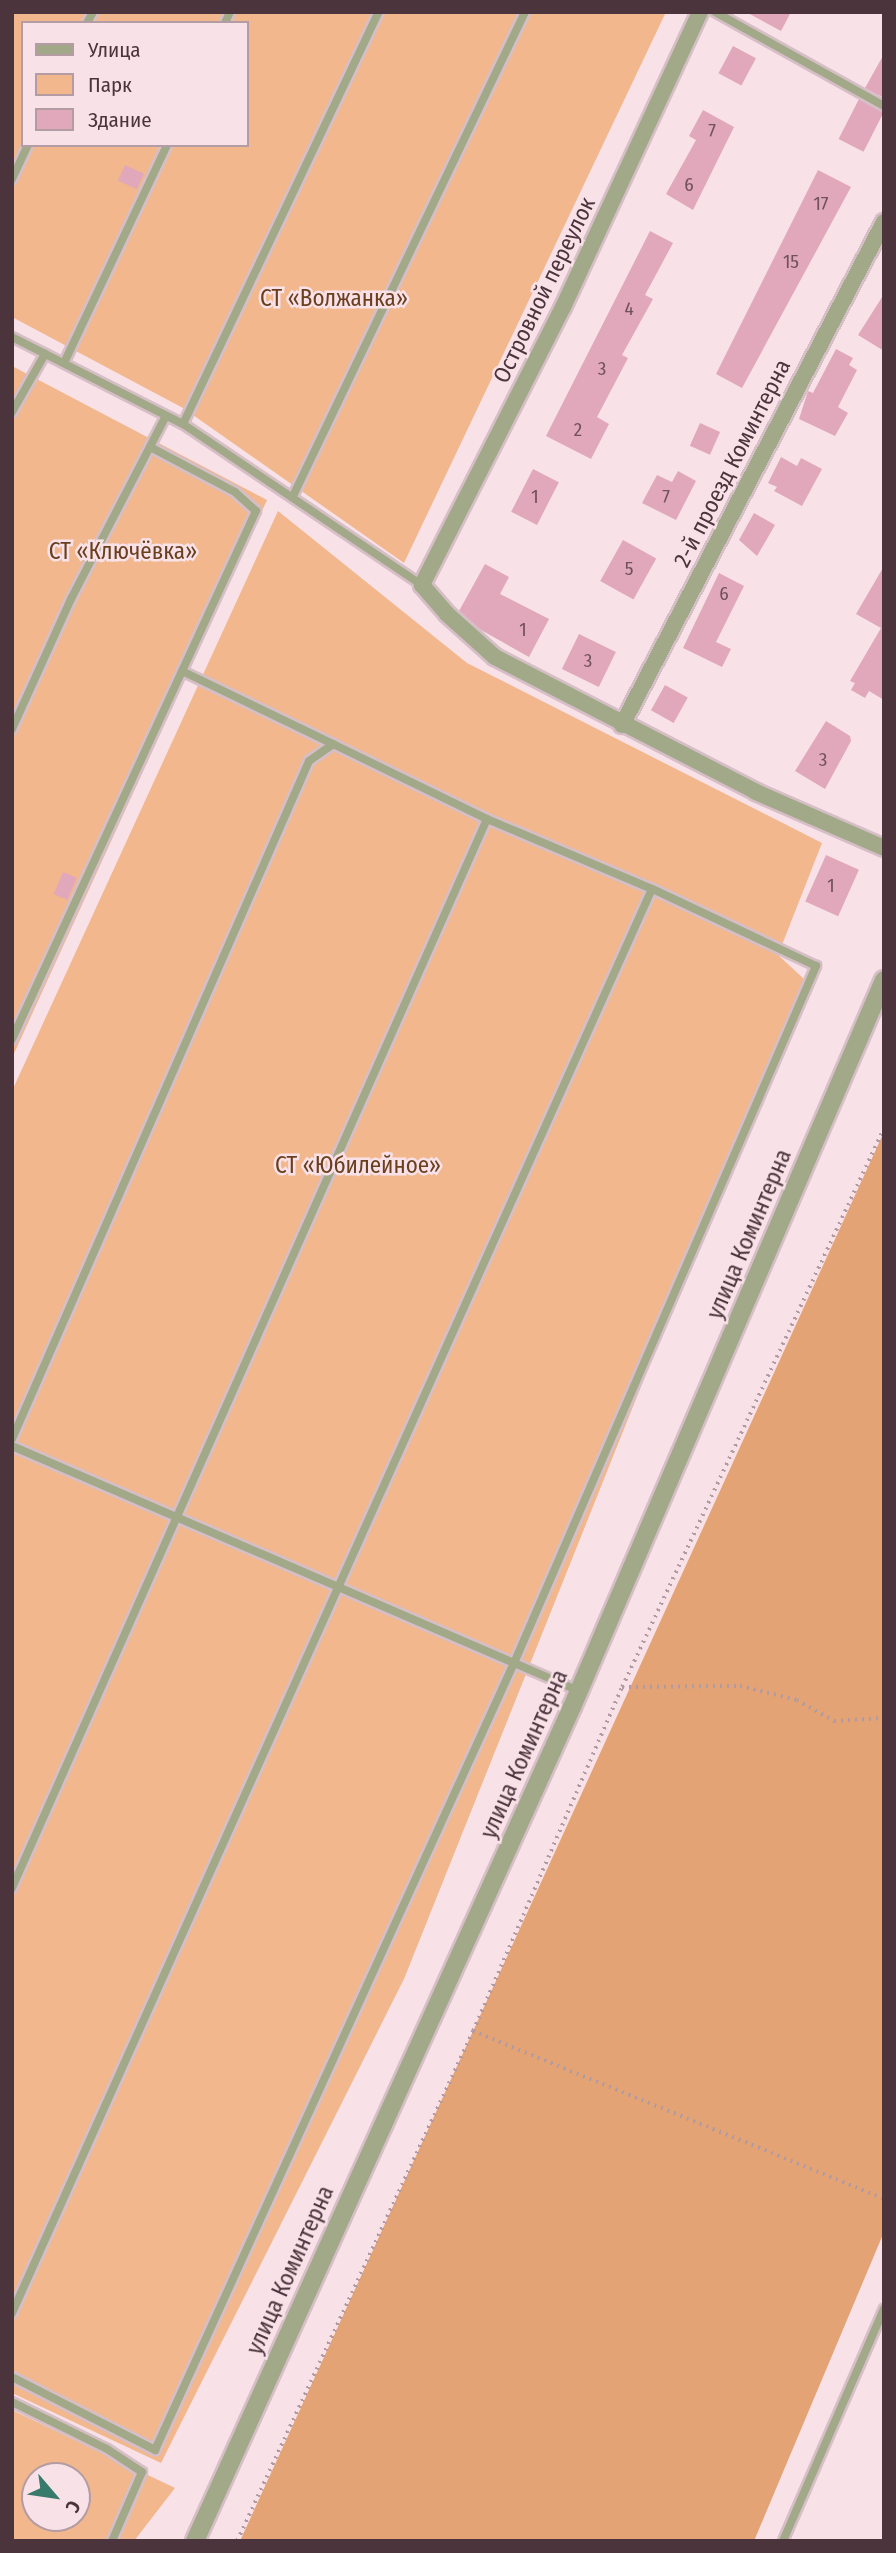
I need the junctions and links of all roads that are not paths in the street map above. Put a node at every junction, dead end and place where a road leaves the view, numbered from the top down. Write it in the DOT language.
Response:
graph roads {
  1 [pos="379,12"];
  2 [pos="525,12"];
  3 [pos="700,12"];
  4 [pos="715,12"];
  5 [pos="884,106"];
  6 [pos="28,147"];
  7 [pos="166,147"];
  8 [pos="12,179"];
  9 [pos="884,222"];
  10 [pos="12,337"];
  11 [pos="45,354"];
  12 [pos="64,363"];
  13 [pos="12,412"];
  14 [pos="166,416"];
  15 [pos="183,424"];
  16 [pos="150,447"];
  17 [pos="293,496"];
  18 [pos="422,585"];
  19 [pos="181,671"];
  20 [pos="622,725"];
  21 [pos="12,729"];
  22 [pos="333,744"];
  23 [pos="487,819"];
  24 [pos="884,848"];
  25 [pos="652,889"];
  26 [pos="884,981"];
  27 [pos="12,1039"];
  28 [pos="12,1439"];
  29 [pos="12,1446"];
  30 [pos="179,1518"];
  31 [pos="340,1587"];
  32 [pos="514,1663"];
  33 [pos="579,1690"];
  34 [pos="12,1888"];
  35 [pos="884,2309"];
  36 [pos="12,2313"];
  37 [pos="12,2377"];
  38 [pos="12,2402"];
  39 [pos="112,2541"];
  40 [pos="195,2541"];
  41 [pos="783,2541"];
  1 -- 15 [label="lane"];
  2 -- 17 [label="lane"];
  3 -- 18 [label="street, Островной переулок"];
  4 -- 5 [label="lane"];
  6 -- 8 [label="lane"];
  7 -- 12 [label="lane"];
  9 -- 20 [label="street, 2-й проезд Коминтерна"];
  10 -- 11 [label="lane"];
  11 -- 12 [label="lane"];
  11 -- 13 [label="lane"];
  12 -- 14 [label="lane"];
  14 -- 15 [label="lane"];
  14 -- 16 [label="lane"];
  15 -- 17 [label="lane"];
  16 -- 19 [label="lane"];
  16 -- 21 [label="lane"];
  17 -- 18 [label="lane"];
  18 -- 20 [label="street"];
  19 -- 22 [label="lane"];
  19 -- 27 [label="lane"];
  20 -- 24 [label="street"];
  22 -- 23 [label="lane"];
  22 -- 28 [label="lane"];
  23 -- 25 [label="lane"];
  23 -- 30 [label="lane"];
  25 -- 31 [label="lane"];
  25 -- 32 [label="lane"];
  26 -- 33 [label="street, улица Коминтерна"];
  29 -- 30 [label="lane"];
  30 -- 31 [label="lane"];
  30 -- 34 [label="lane"];
  31 -- 32 [label="lane"];
  31 -- 36 [label="lane"];
  32 -- 33 [label="lane"];
  32 -- 37 [label="lane"];
  33 -- 40 [label="street, улица Коминтерна"];
  35 -- 41 [label="lane"];
  38 -- 39 [label="lane"];
}
